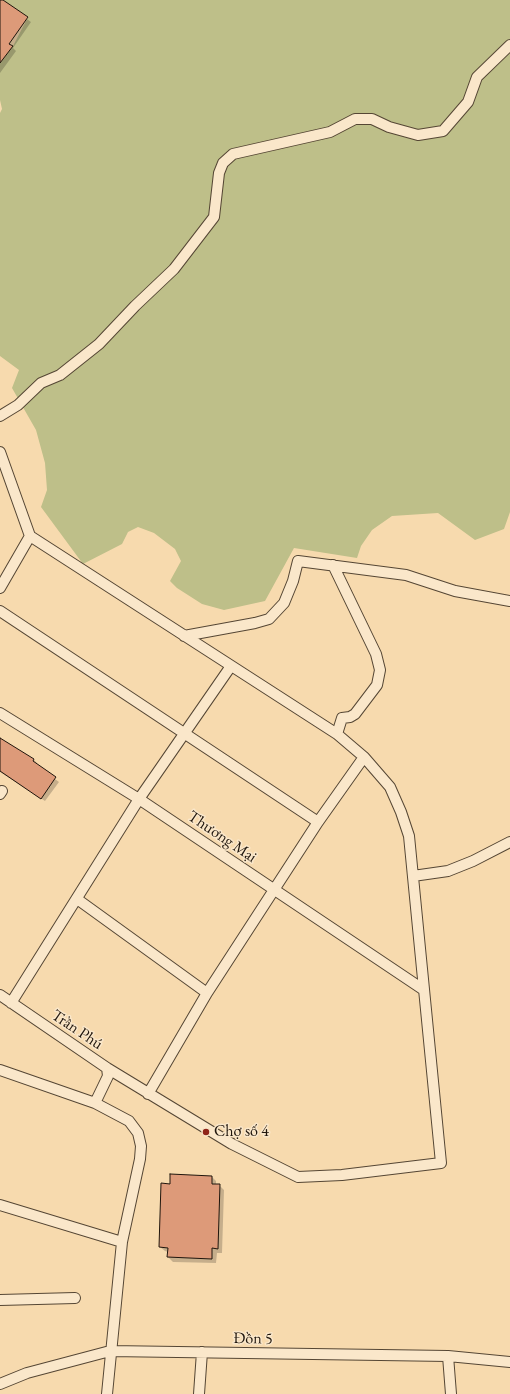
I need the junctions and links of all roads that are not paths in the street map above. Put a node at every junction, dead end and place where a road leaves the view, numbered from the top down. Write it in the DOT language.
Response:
graph roads {
  1 [pos="510,45"];
  2 [pos="0,416"];
  3 [pos="0,452"];
  4 [pos="30,536"];
  5 [pos="333,565"];
  6 [pos="0,588"];
  7 [pos="510,601"];
  8 [pos="0,611"];
  9 [pos="184,636"];
  10 [pos="231,666"];
  11 [pos="0,714"];
  12 [pos="185,734"];
  13 [pos="337,734"];
  14 [pos="364,757"];
  15 [pos="139,799"];
  16 [pos="318,822"];
  17 [pos="510,842"];
  18 [pos="413,876"];
  19 [pos="274,890"];
  20 [pos="77,899"];
  21 [pos="424,990"];
  22 [pos="207,993"];
  23 [pos="0,995"];
  24 [pos="11,1003"];
  25 [pos="107,1068"];
  26 [pos="0,1070"];
  27 [pos="148,1094"];
  28 [pos="94,1103"];
  29 [pos="0,1205"];
  30 [pos="122,1242"];
  31 [pos="75,1298"];
  32 [pos="0,1300"];
  33 [pos="110,1351"];
  34 [pos="202,1352"];
  35 [pos="448,1356"];
  36 [pos="510,1362"];
  37 [pos="0,1384"];
  38 [pos="106,1394"];
  39 [pos="199,1394"];
  40 [pos="451,1394"];
  1 -- 2 [label="street"];
  3 -- 4 [label="street"];
  4 -- 6 [label="street"];
  4 -- 9 [label="street"];
  5 -- 7 [label="street"];
  5 -- 9 [label="street"];
  5 -- 13 [label="street"];
  8 -- 12 [label="street"];
  9 -- 10 [label="street"];
  10 -- 12 [label="street"];
  10 -- 13 [label="street"];
  11 -- 15 [label="street, Thương Mại"];
  12 -- 15 [label="street"];
  12 -- 16 [label="street"];
  13 -- 14 [label="street"];
  14 -- 16 [label="street"];
  14 -- 18 [label="street"];
  15 -- 19 [label="street, Thương Mại"];
  15 -- 20 [label="street"];
  16 -- 19 [label="street"];
  17 -- 18 [label="street"];
  18 -- 21 [label="street"];
  19 -- 21 [label="street, Thương Mại"];
  19 -- 22 [label="street"];
  20 -- 22 [label="street"];
  20 -- 24 [label="street"];
  21 -- 27 [label="street"];
  22 -- 27 [label="street"];
  23 -- 24 [label="street, Trần Phú"];
  24 -- 25 [label="street, Trần Phú"];
  25 -- 27 [label="street"];
  25 -- 28 [label="street, Trần Phú"];
  26 -- 28 [label="street"];
  28 -- 30 [label="street"];
  29 -- 30 [label="street"];
  30 -- 33 [label="street"];
  31 -- 32 [label="street"];
  33 -- 34 [label="street, Đồn 5"];
  33 -- 37 [label="street, Đồn 5"];
  33 -- 38 [label="street"];
  34 -- 35 [label="street, Đồn 5"];
  34 -- 39 [label="street"];
  35 -- 36 [label="street, Đồn 5"];
  35 -- 40 [label="street"];
}
